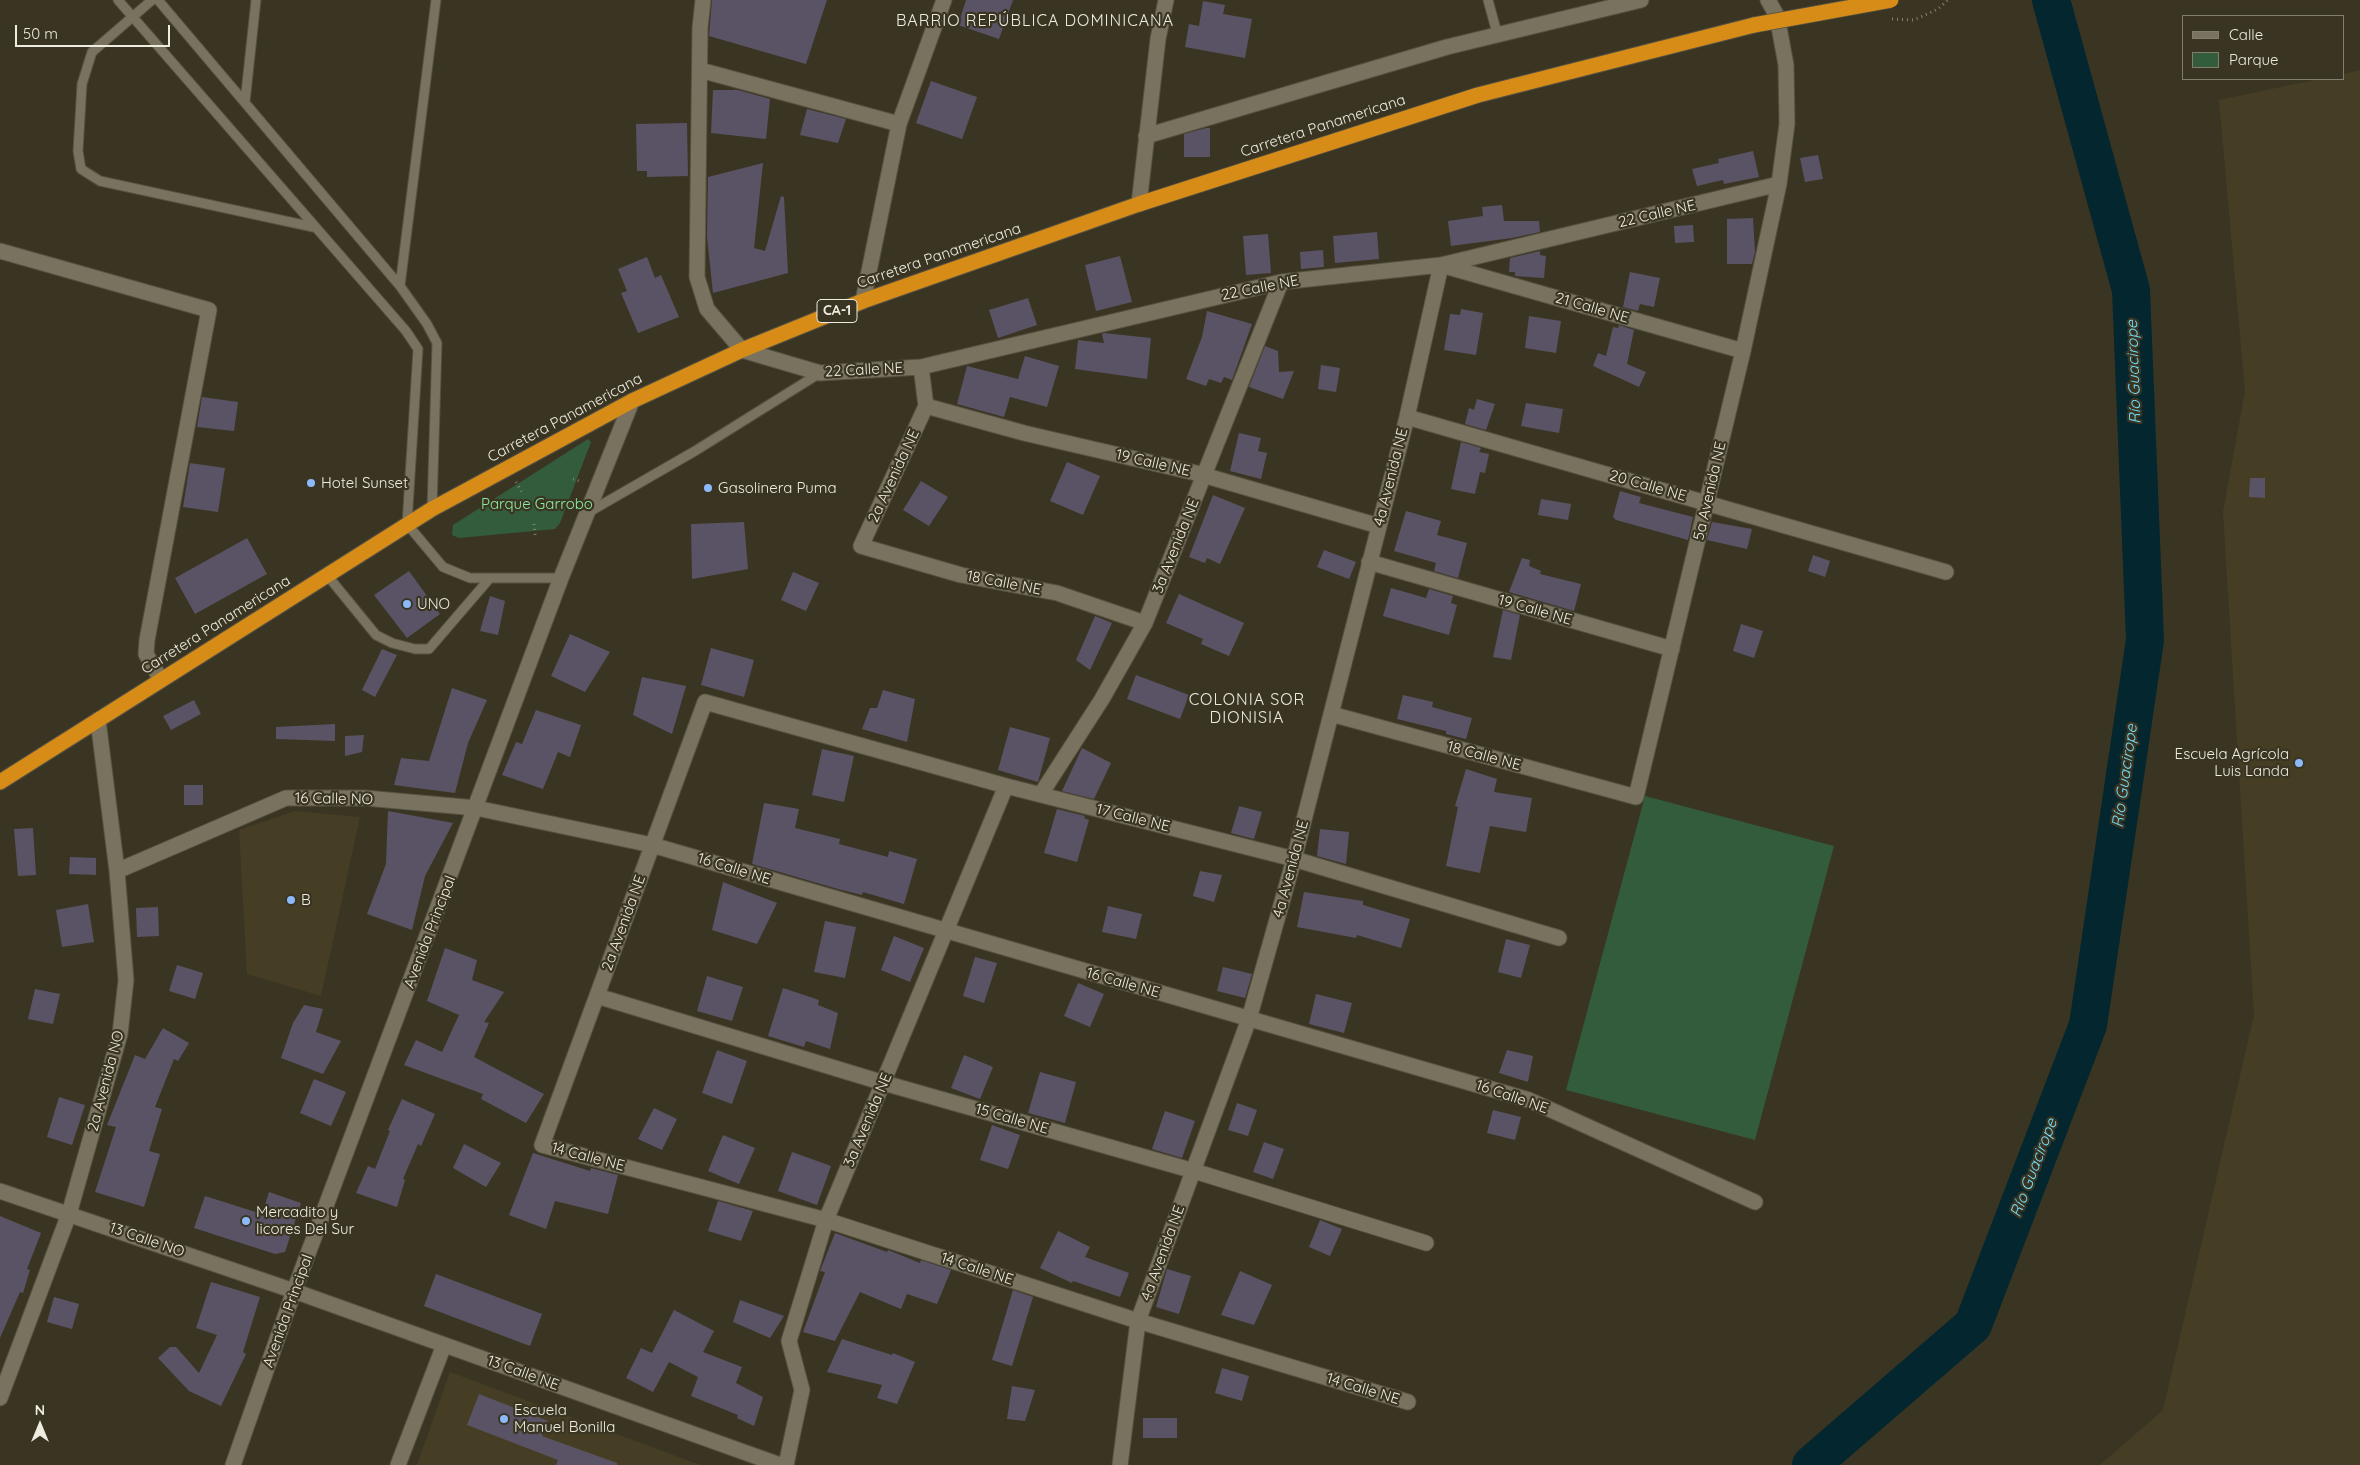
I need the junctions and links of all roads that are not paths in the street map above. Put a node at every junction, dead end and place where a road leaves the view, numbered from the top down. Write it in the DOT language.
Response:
graph roads {
  1 [pos="118,0"];
  2 [pos="152,0"];
  3 [pos="158,0"];
  4 [pos="256,0"];
  5 [pos="436,0"];
  6 [pos="703,0"];
  7 [pos="944,0"];
  8 [pos="1166,0"];
  9 [pos="1488,0"];
  10 [pos="1641,0"];
  11 [pos="1768,0"];
  12 [pos="1891,0"];
  13 [pos="132,18"];
  14 [pos="1497,33"];
  15 [pos="700,70"];
  16 [pos="245,102"];
  17 [pos="899,124"];
  18 [pos="1146,136"];
  19 [pos="1779,184"];
  20 [pos="1138,204"];
  21 [pos="313,227"];
  22 [pos="0,251"];
  23 [pos="1441,266"];
  24 [pos="1281,282"];
  25 [pos="400,286"];
  26 [pos="862,301"];
  27 [pos="742,350"];
  28 [pos="1743,351"];
  29 [pos="921,367"];
  30 [pos="820,373"];
  31 [pos="632,401"];
  32 [pos="926,406"];
  33 [pos="1407,417"];
  34 [pos="1205,476"];
  35 [pos="1707,502"];
  36 [pos="432,508"];
  37 [pos="588,512"];
  38 [pos="407,524"];
  39 [pos="1379,526"];
  40 [pos="861,546"];
  41 [pos="1369,562"];
  42 [pos="1946,572"];
  43 [pos="327,575"];
  44 [pos="490,578"];
  45 [pos="561,578"];
  46 [pos="1144,623"];
  47 [pos="1672,649"];
  48 [pos="161,680"];
  49 [pos="705,702"];
  50 [pos="1331,714"];
  51 [pos="98,720"];
  52 [pos="0,782"];
  53 [pos="1006,786"];
  54 [pos="1040,794"];
  55 [pos="1636,797"];
  56 [pos="476,808"];
  57 [pos="652,845"];
  58 [pos="1294,859"];
  59 [pos="117,871"];
  60 [pos="944,932"];
  61 [pos="1559,938"];
  62 [pos="597,996"];
  63 [pos="1249,1019"];
  64 [pos="884,1083"];
  65 [pos="542,1145"];
  66 [pos="1194,1170"];
  67 [pos="0,1191"];
  68 [pos="1755,1202"];
  69 [pos="69,1214"];
  70 [pos="826,1220"];
  71 [pos="1426,1243"];
  72 [pos="294,1291"];
  73 [pos="1138,1321"];
  74 [pos="444,1345"];
  75 [pos="0,1398"];
  76 [pos="1408,1402"];
  77 [pos="233,1465"];
  78 [pos="398,1465"];
  79 [pos="780,1465"];
  80 [pos="786,1465"];
  81 [pos="1120,1465"];
  1 -- 13 [label="lane"];
  2 -- 13 [label="lane"];
  3 -- 16 [label="lane"];
  4 -- 16 [label="lane"];
  5 -- 25 [label="lane"];
  6 -- 15 [label="street"];
  7 -- 17 [label="street"];
  8 -- 18 [label="street"];
  9 -- 14 [label="lane"];
  10 -- 14 [label="street"];
  11 -- 19 [label="street, 5a Avenida NE"];
  12 -- 20 [label="highway, Carretera Panamericana / CA-1, bridge"];
  13 -- 21 [label="lane"];
  13 -- 21 [label="lane"];
  14 -- 18 [label="street"];
  15 -- 17 [label="street"];
  15 -- 27 [label="street"];
  16 -- 25 [label="lane"];
  17 -- 26 [label="street"];
  18 -- 20 [label="street"];
  19 -- 23 [label="street, 22 Calle NE"];
  19 -- 28 [label="street, 5a Avenida NE"];
  20 -- 26 [label="highway, Carretera Panamericana / CA-1"];
  21 -- 38 [label="lane"];
  22 -- 48 [label="street"];
  23 -- 24 [label="street, 22 Calle NE"];
  23 -- 28 [label="street, 21 Calle NE"];
  23 -- 33 [label="street, 4a Avenida NE"];
  24 -- 29 [label="street, 22 Calle NE"];
  24 -- 34 [label="street, 3a Avenida NE"];
  25 -- 36 [label="lane"];
  26 -- 27 [label="highway, Carretera Panamericana / CA-1"];
  27 -- 30 [label="street, 22 Calle NE"];
  27 -- 31 [label="highway, Carretera Panamericana / CA-1"];
  28 -- 35 [label="street, 5a Avenida NE"];
  29 -- 30 [label="street, 22 Calle NE"];
  29 -- 32 [label="street"];
  30 -- 37 [label="lane"];
  31 -- 36 [label="highway, Carretera Panamericana / CA-1"];
  31 -- 37 [label="street, Avenida Principal"];
  32 -- 34 [label="street, 19 Calle NE"];
  32 -- 40 [label="street, 2a Avenida NE"];
  33 -- 35 [label="street, 20 Calle NE"];
  33 -- 39 [label="street, 4a Avenida NE"];
  34 -- 39 [label="street, 19 Calle NE"];
  34 -- 46 [label="street, 3a Avenida NE"];
  35 -- 42 [label="street, 20 Calle NE"];
  35 -- 47 [label="street, 5a Avenida NE"];
  36 -- 38 [label="highway, Carretera Panamericana / CA-1"];
  37 -- 45 [label="street, Avenida Principal"];
  38 -- 43 [label="highway, Carretera Panamericana / CA-1"];
  38 -- 44 [label="lane"];
  39 -- 41 [label="street, 4a Avenida NE"];
  40 -- 46 [label="street, 18 Calle NE"];
  41 -- 47 [label="street, 19 Calle NE"];
  41 -- 50 [label="street, 4a Avenida NE"];
  43 -- 44 [label="lane"];
  43 -- 48 [label="highway, Carretera Panamericana / CA-1"];
  44 -- 45 [label="lane"];
  45 -- 56 [label="street, Avenida Principal"];
  46 -- 54 [label="street, 3a Avenida NE"];
  47 -- 55 [label="street, 5a Avenida NE"];
  48 -- 51 [label="highway, Carretera Panamericana / CA-1"];
  49 -- 53 [label="street, 17 Calle NE"];
  49 -- 57 [label="street, 2a Avenida NE"];
  50 -- 55 [label="street, 18 Calle NE"];
  50 -- 58 [label="street, 4a Avenida NE"];
  51 -- 52 [label="highway, Carretera Panamericana / CA-1"];
  51 -- 59 [label="street, 2a Avenida NO"];
  53 -- 54 [label="street, 17 Calle NE"];
  53 -- 60 [label="street, 3a Avenida NE"];
  54 -- 58 [label="street, 17 Calle NE"];
  56 -- 57 [label="street, 16 Calle NE"];
  56 -- 59 [label="street, 16 Calle NO"];
  56 -- 72 [label="street, Avenida Principal"];
  57 -- 60 [label="street, 16 Calle NE"];
  57 -- 62 [label="street, 2a Avenida NE"];
  58 -- 61 [label="street, 17 Calle NE"];
  58 -- 63 [label="street, 4a Avenida NE"];
  59 -- 69 [label="street, 2a Avenida NO"];
  60 -- 63 [label="street, 16 Calle NE"];
  60 -- 64 [label="street, 3a Avenida NE"];
  62 -- 64 [label="street, 15 Calle NE"];
  62 -- 65 [label="street, 2a Avenida NE"];
  63 -- 66 [label="street, 4a Avenida NE"];
  63 -- 68 [label="street, 16 Calle NE"];
  64 -- 66 [label="street, 15 Calle NE"];
  64 -- 70 [label="street, 3a Avenida NE"];
  65 -- 70 [label="street, 14 Calle NE"];
  66 -- 71 [label="street, 15 Calle NE"];
  66 -- 73 [label="street, 4a Avenida NE"];
  67 -- 69 [label="street, 13 Calle NO"];
  69 -- 72 [label="street, 13 Calle NO"];
  69 -- 75 [label="street, 2a Avenida NO"];
  70 -- 73 [label="street, 14 Calle NE"];
  70 -- 80 [label="street, 3a Avenida NE"];
  72 -- 74 [label="street, 13 Calle NE"];
  72 -- 77 [label="street, Avenida Principal"];
  73 -- 76 [label="street, 14 Calle NE"];
  73 -- 81 [label="street, 4a Avenida NE"];
  74 -- 78 [label="street"];
  74 -- 79 [label="street, 13 Calle NE"];
}
